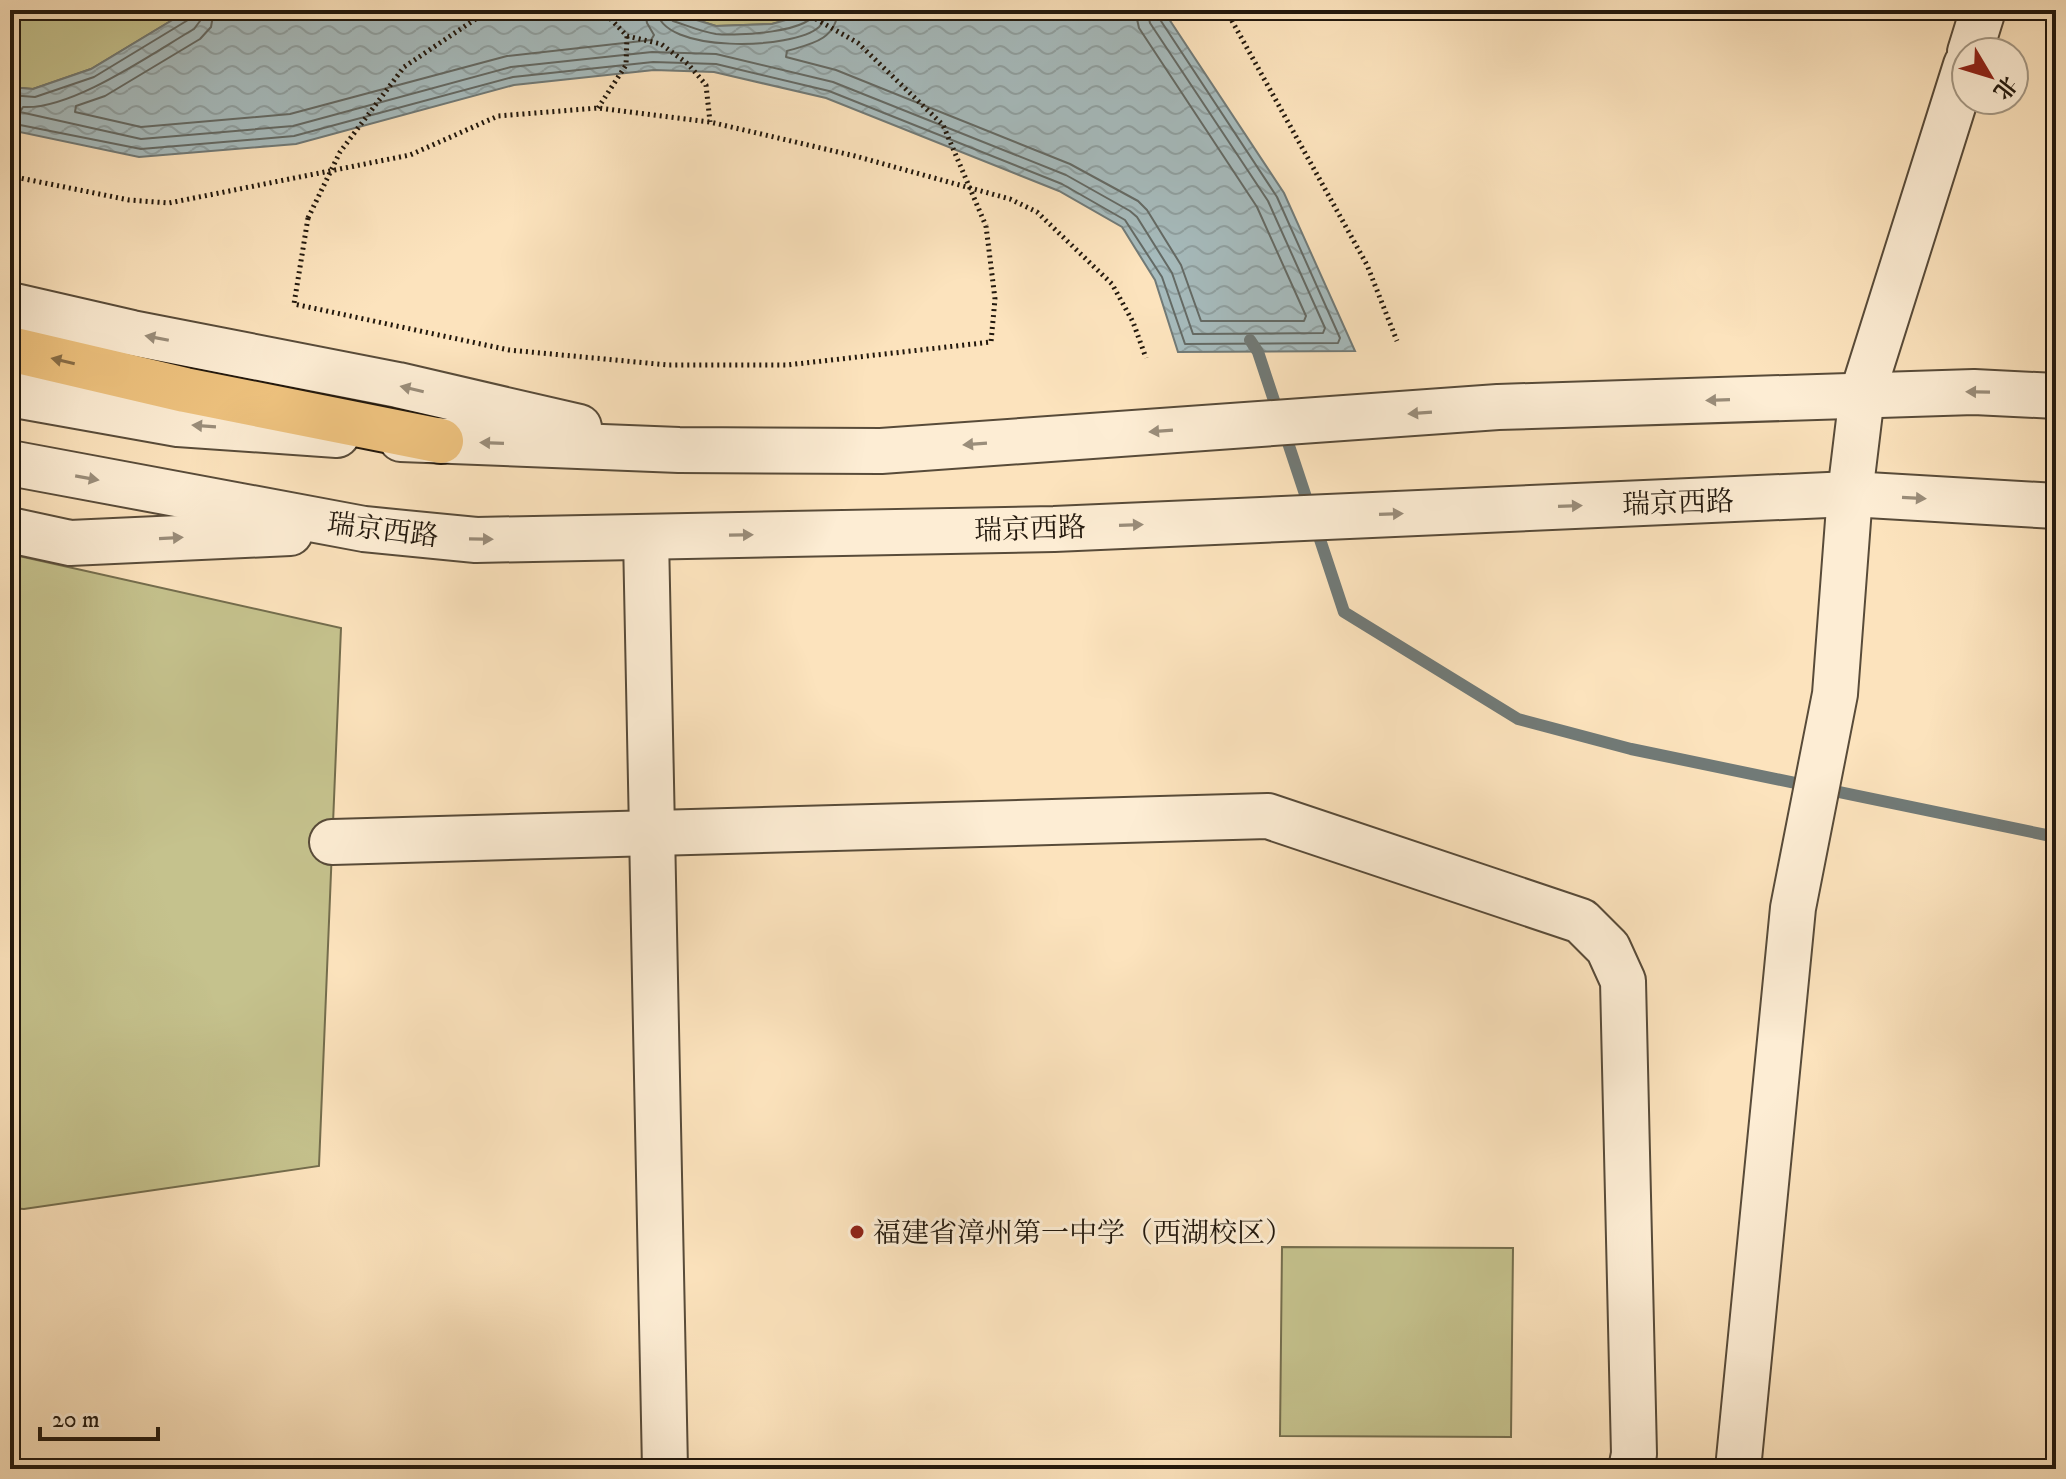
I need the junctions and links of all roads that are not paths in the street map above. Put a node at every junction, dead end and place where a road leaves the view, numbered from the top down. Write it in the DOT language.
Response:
graph roads {
  1 [pos="1983,10"];
  2 [pos="1975,36"];
  3 [pos="1950,116"];
  4 [pos="10,305"];
  5 [pos="10,349"];
  6 [pos="10,394"];
  7 [pos="1862,395"];
  8 [pos="2056,396"];
  9 [pos="441,441"];
  10 [pos="679,450"];
  11 [pos="10,463"];
  12 [pos="1850,494"];
  13 [pos="2056,506"];
  14 [pos="364,529"];
  15 [pos="10,530"];
  16 [pos="646,537"];
  17 [pos="652,833"];
  18 [pos="332,842"];
  19 [pos="665,1469"];
  20 [pos="1631,1469"];
  21 [pos="1738,1469"];
  1 -- 2 [label="street"];
  3 -- 7 [label="street"];
  10 -- 4 [label="street, one-way"];
  9 -- 5 [label="main road, one-way"];
  9 -- 6 [label="street, one-way"];
  8 -- 7 [label="street, one-way"];
  7 -- 10 [label="street, one-way"];
  7 -- 12 [label="street"];
  10 -- 9 [label="street, one-way"];
  11 -- 14 [label="street, 瑞京西路, one-way"];
  12 -- 13 [label="street, 瑞京西路, one-way"];
  16 -- 12 [label="street, 瑞京西路, one-way"];
  12 -- 21 [label="street"];
  15 -- 14 [label="street, one-way"];
  14 -- 16 [label="street, 瑞京西路, one-way"];
  16 -- 17 [label="street"];
  17 -- 18 [label="street"];
  17 -- 19 [label="street"];
  17 -- 20 [label="street"];
}
